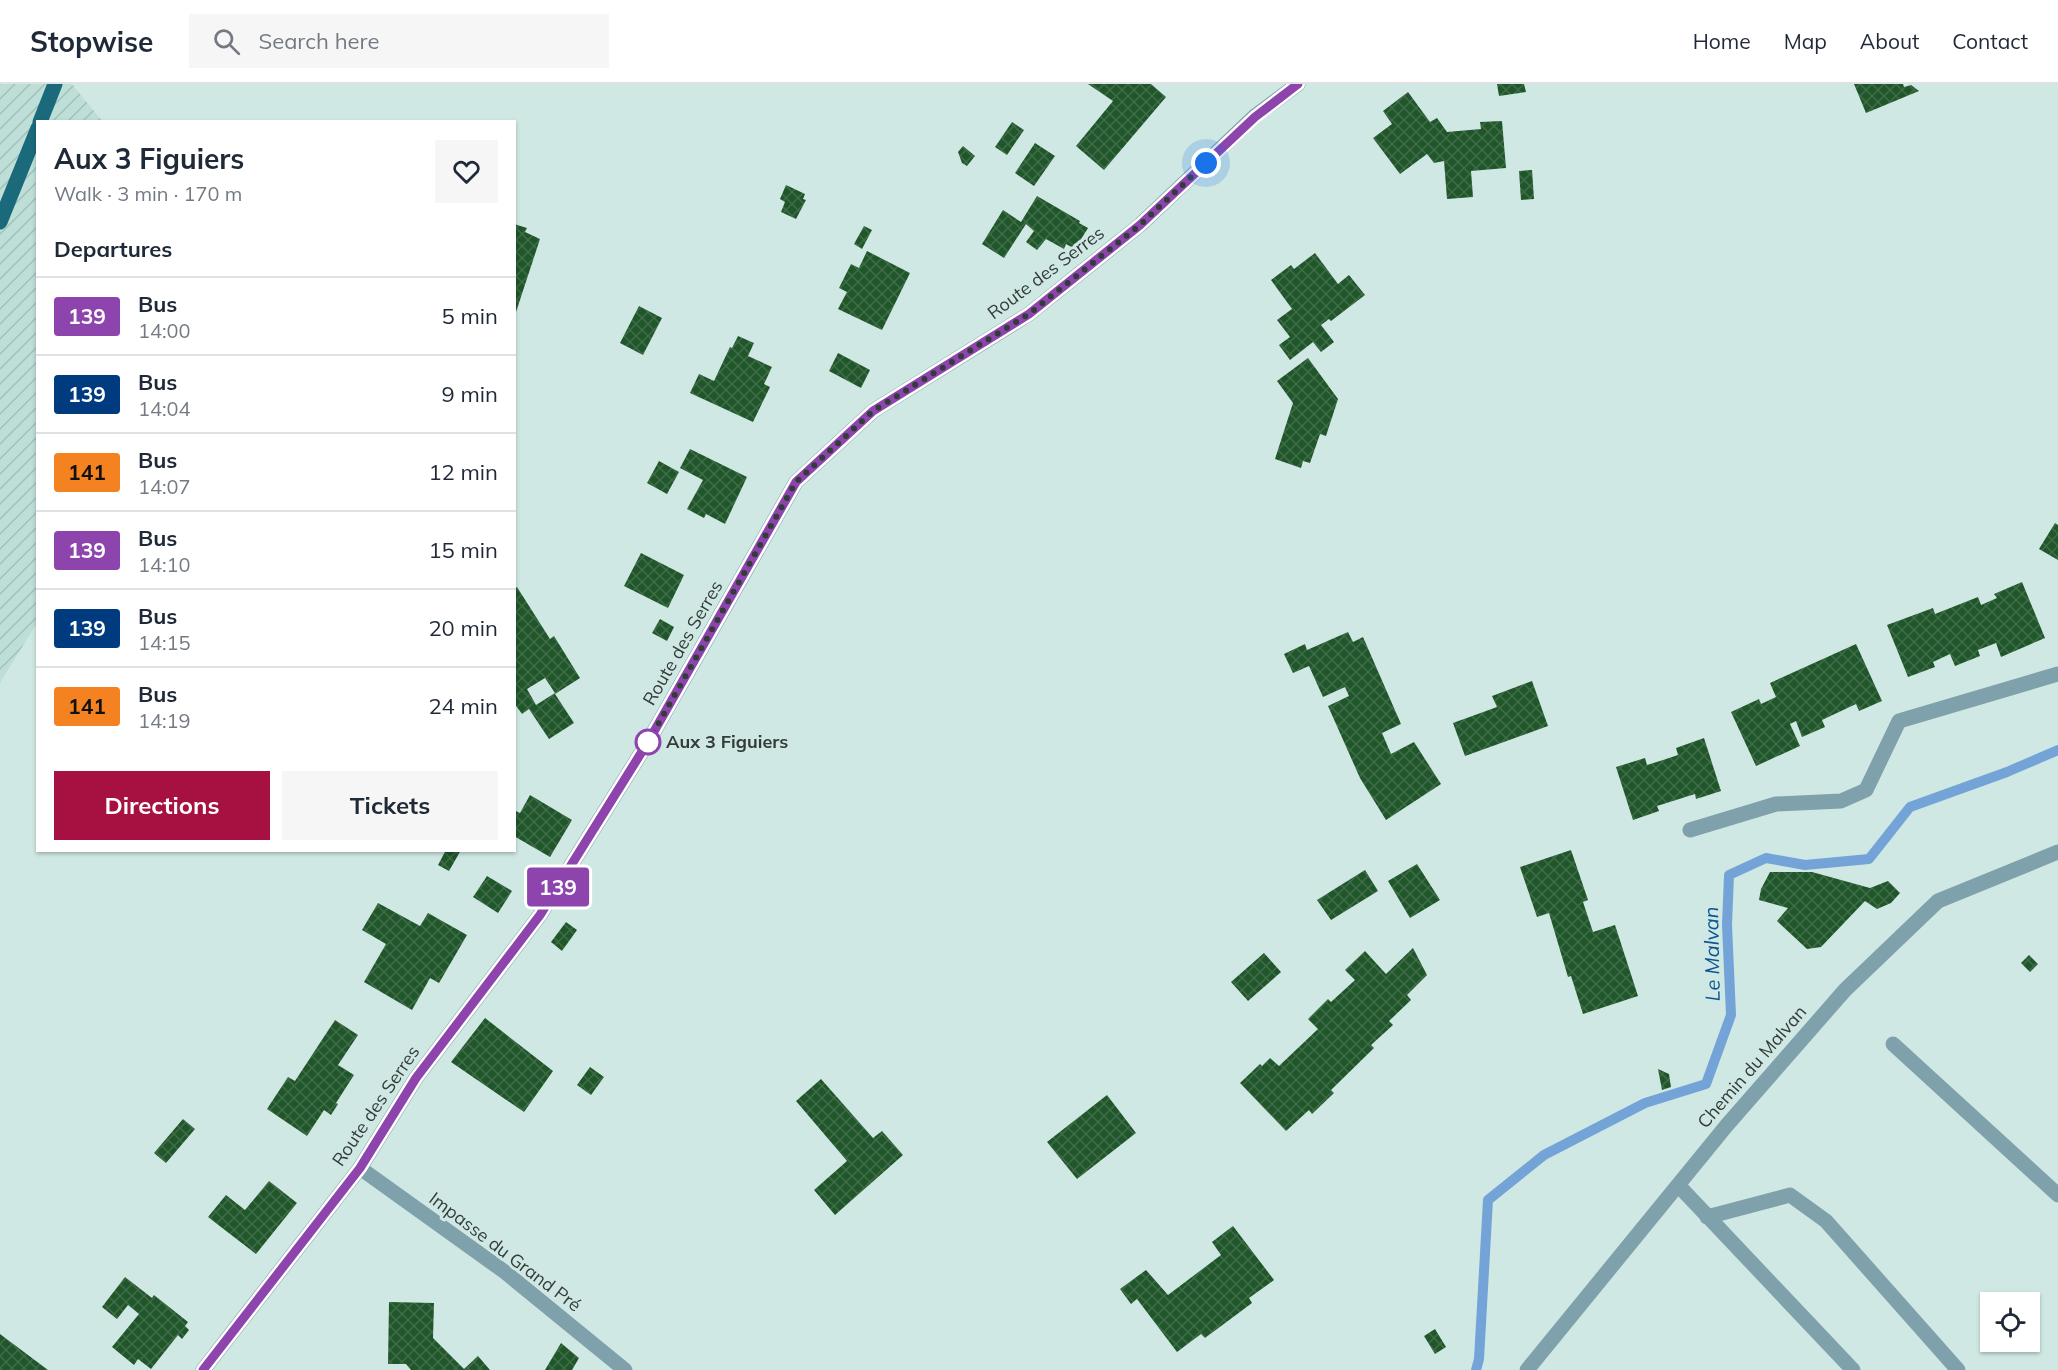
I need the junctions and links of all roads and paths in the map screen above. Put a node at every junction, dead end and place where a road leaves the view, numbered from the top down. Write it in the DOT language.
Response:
graph roads {
  1 [pos="55,84"];
  2 [pos="1298,84"];
  3 [pos="41,120"];
  4 [pos="36,133"];
  5 [pos="0,222"];
  6 [pos="2058,674"];
  7 [pos="1690,830"];
  8 [pos="2058,852"];
  9 [pos="1893,1044"];
  10 [pos="360,1168"];
  11 [pos="1678,1185"];
  12 [pos="2058,1195"];
  13 [pos="1707,1217"];
  14 [pos="203,1370"];
  15 [pos="625,1370"];
  16 [pos="1527,1370"];
  17 [pos="1853,1370"];
  18 [pos="1958,1370"];
  1 -- 3 [label="main road"];
  2 -- 10 [label="street, Route des Serres"];
  4 -- 5 [label="main road"];
  6 -- 7 [label="street"];
  8 -- 11 [label="street, Chemin du Malvan"];
  9 -- 12 [label="street"];
  10 -- 14 [label="street, Route des Serres"];
  10 -- 15 [label="street, Impasse du Grand Pré"];
  11 -- 13 [label="street"];
  11 -- 16 [label="street, Chemin du Malvan"];
  13 -- 17 [label="street"];
  13 -- 18 [label="street"];
}
